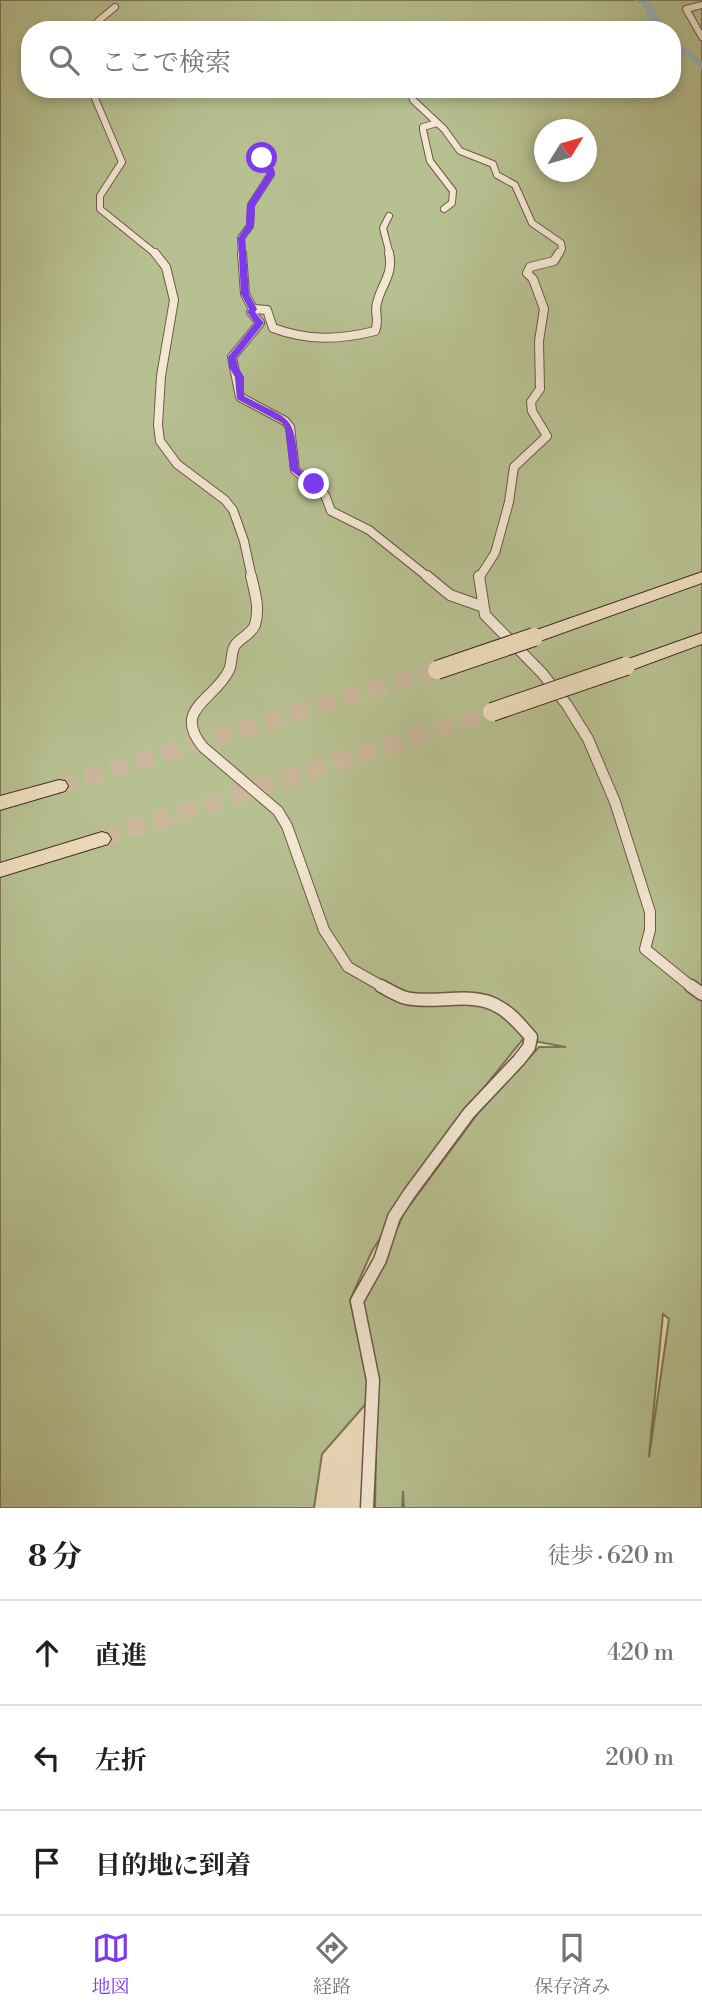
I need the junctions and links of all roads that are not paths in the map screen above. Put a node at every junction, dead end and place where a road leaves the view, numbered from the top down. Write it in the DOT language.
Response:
graph roads {
  1 [pos="702,5"];
  2 [pos="115,7"];
  3 [pos="98,21"];
  4 [pos="702,37"];
  5 [pos="95,98"];
  6 [pos="412,98"];
  7 [pos="437,123"];
  8 [pos="262,158"];
  9 [pos="444,209"];
  10 [pos="389,216"];
  11 [pos="253,309"];
  12 [pos="702,577"];
  13 [pos="481,606"];
  14 [pos="702,638"];
  15 [pos="437,670"];
  16 [pos="492,712"];
  17 [pos="59,786"];
  18 [pos="0,803"];
  19 [pos="102,839"];
  20 [pos="0,870"];
  21 [pos="702,993"];
  22 [pos="367,1508"];
  1 -- 4 [label="street"];
  2 -- 3 [label="street"];
  5 -- 22 [label="street"];
  6 -- 7 [label="street"];
  7 -- 9 [label="street"];
  7 -- 13 [label="street"];
  8 -- 11 [label="street"];
  10 -- 11 [label="street"];
  11 -- 13 [label="street"];
  12 -- 15 [label="highway, bridge"];
  13 -- 21 [label="street"];
  14 -- 16 [label="highway, bridge"];
  17 -- 18 [label="highway"];
  19 -- 20 [label="highway"];
}
